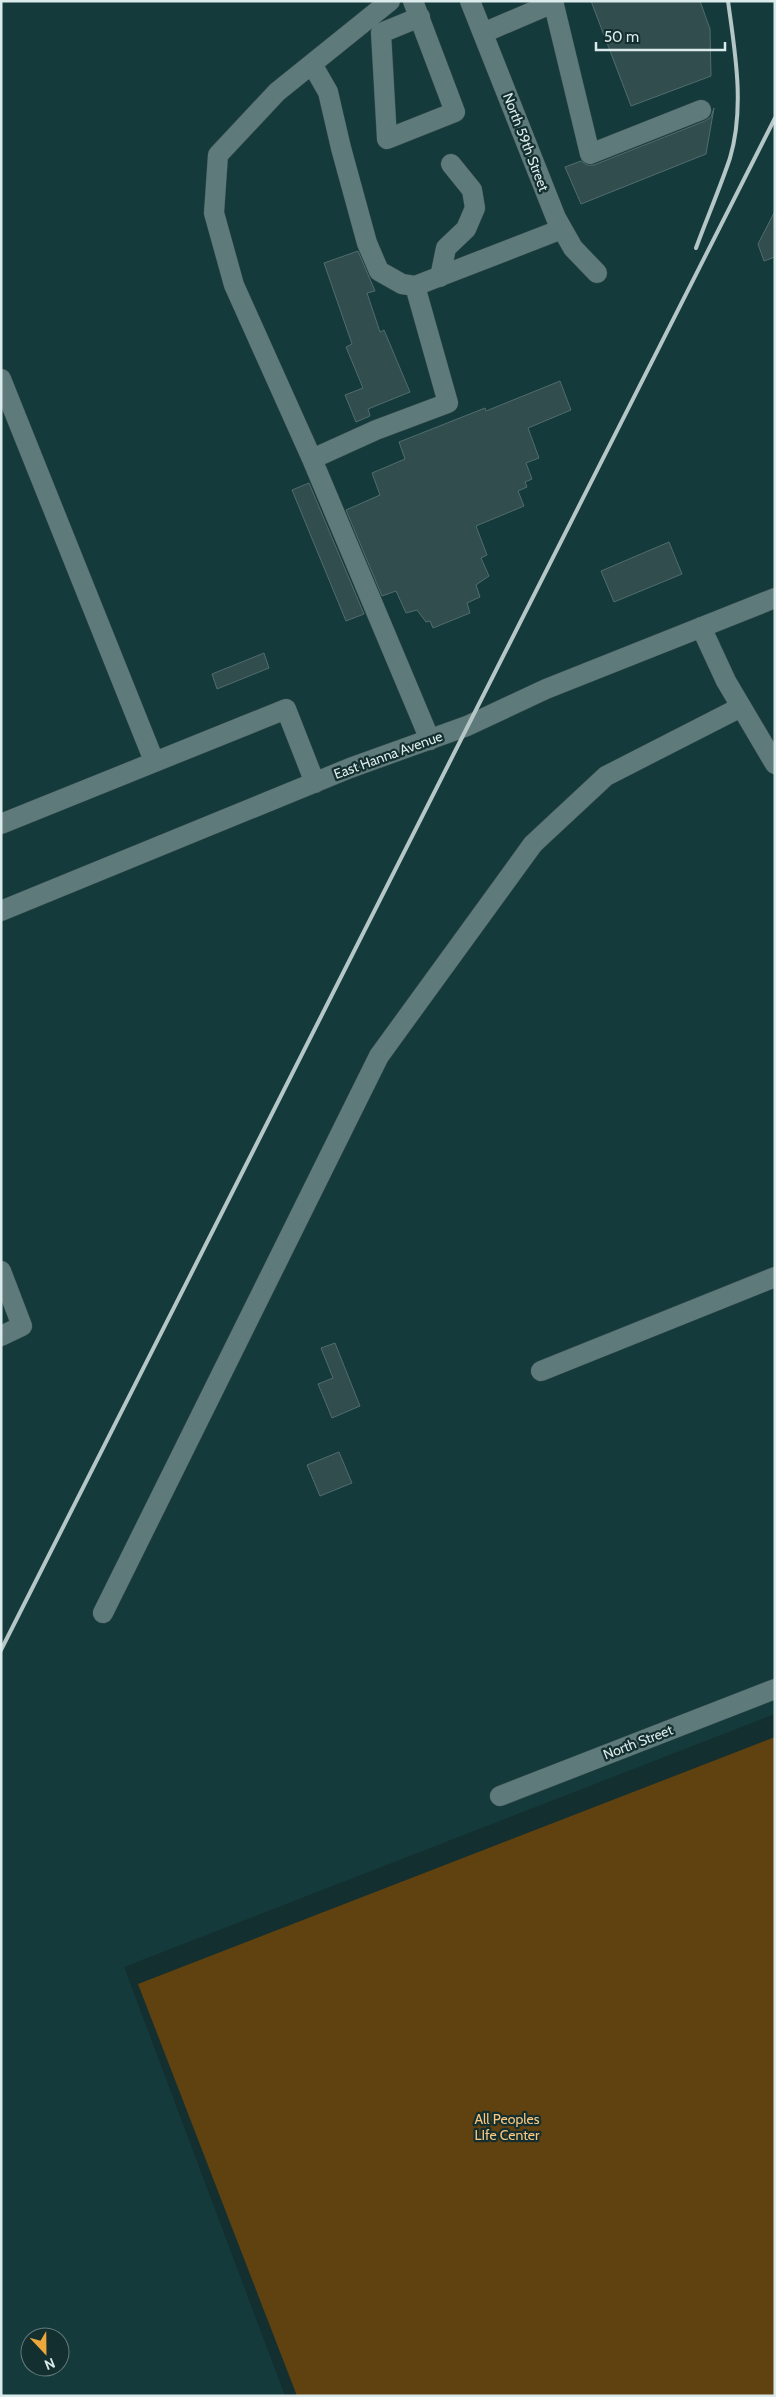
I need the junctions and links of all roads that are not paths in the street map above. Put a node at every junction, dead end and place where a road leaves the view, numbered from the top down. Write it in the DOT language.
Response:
graph roads {
  1 [pos="390,1"];
  2 [pos="470,1"];
  3 [pos="553,2"];
  4 [pos="417,9"];
  5 [pos="483,33"];
  6 [pos="312,64"];
  7 [pos="701,110"];
  8 [pos="451,164"];
  9 [pos="562,229"];
  10 [pos="597,273"];
  11 [pos="440,277"];
  12 [pos="415,286"];
  13 [pos="1,379"];
  14 [pos="312,459"];
  15 [pos="775,598"];
  16 [pos="701,627"];
  17 [pos="741,707"];
  18 [pos="430,740"];
  19 [pos="154,761"];
  20 [pos="775,764"];
  21 [pos="315,783"];
  22 [pos="1,824"];
  23 [pos="1,911"];
  24 [pos="1,1271"];
  25 [pos="775,1277"];
  26 [pos="1,1336"];
  27 [pos="541,1371"];
  28 [pos="103,1613"];
  29 [pos="775,1689"];
  30 [pos="500,1796"];
  1 -- 6 [label="street"];
  2 -- 5 [label="street, North 59th Street"];
  3 -- 5 [label="street"];
  3 -- 7 [label="street"];
  4 -- 4 [label="street"];
  5 -- 9 [label="street, North 59th Street"];
  6 -- 12 [label="street"];
  6 -- 14 [label="street"];
  8 -- 11 [label="street"];
  9 -- 10 [label="street, North 59th Street"];
  9 -- 11 [label="street"];
  11 -- 12 [label="street"];
  12 -- 14 [label="street"];
  13 -- 19 [label="street"];
  14 -- 18 [label="street"];
  15 -- 16 [label="street, East Hanna Avenue"];
  16 -- 17 [label="street"];
  16 -- 18 [label="street, East Hanna Avenue"];
  17 -- 20 [label="street"];
  17 -- 28 [label="street"];
  18 -- 21 [label="street, East Hanna Avenue"];
  19 -- 21 [label="street"];
  19 -- 22 [label="street"];
  21 -- 23 [label="street, East Hanna Avenue"];
  24 -- 26 [label="street"];
  25 -- 27 [label="street"];
  29 -- 30 [label="street, North Street"];
}
